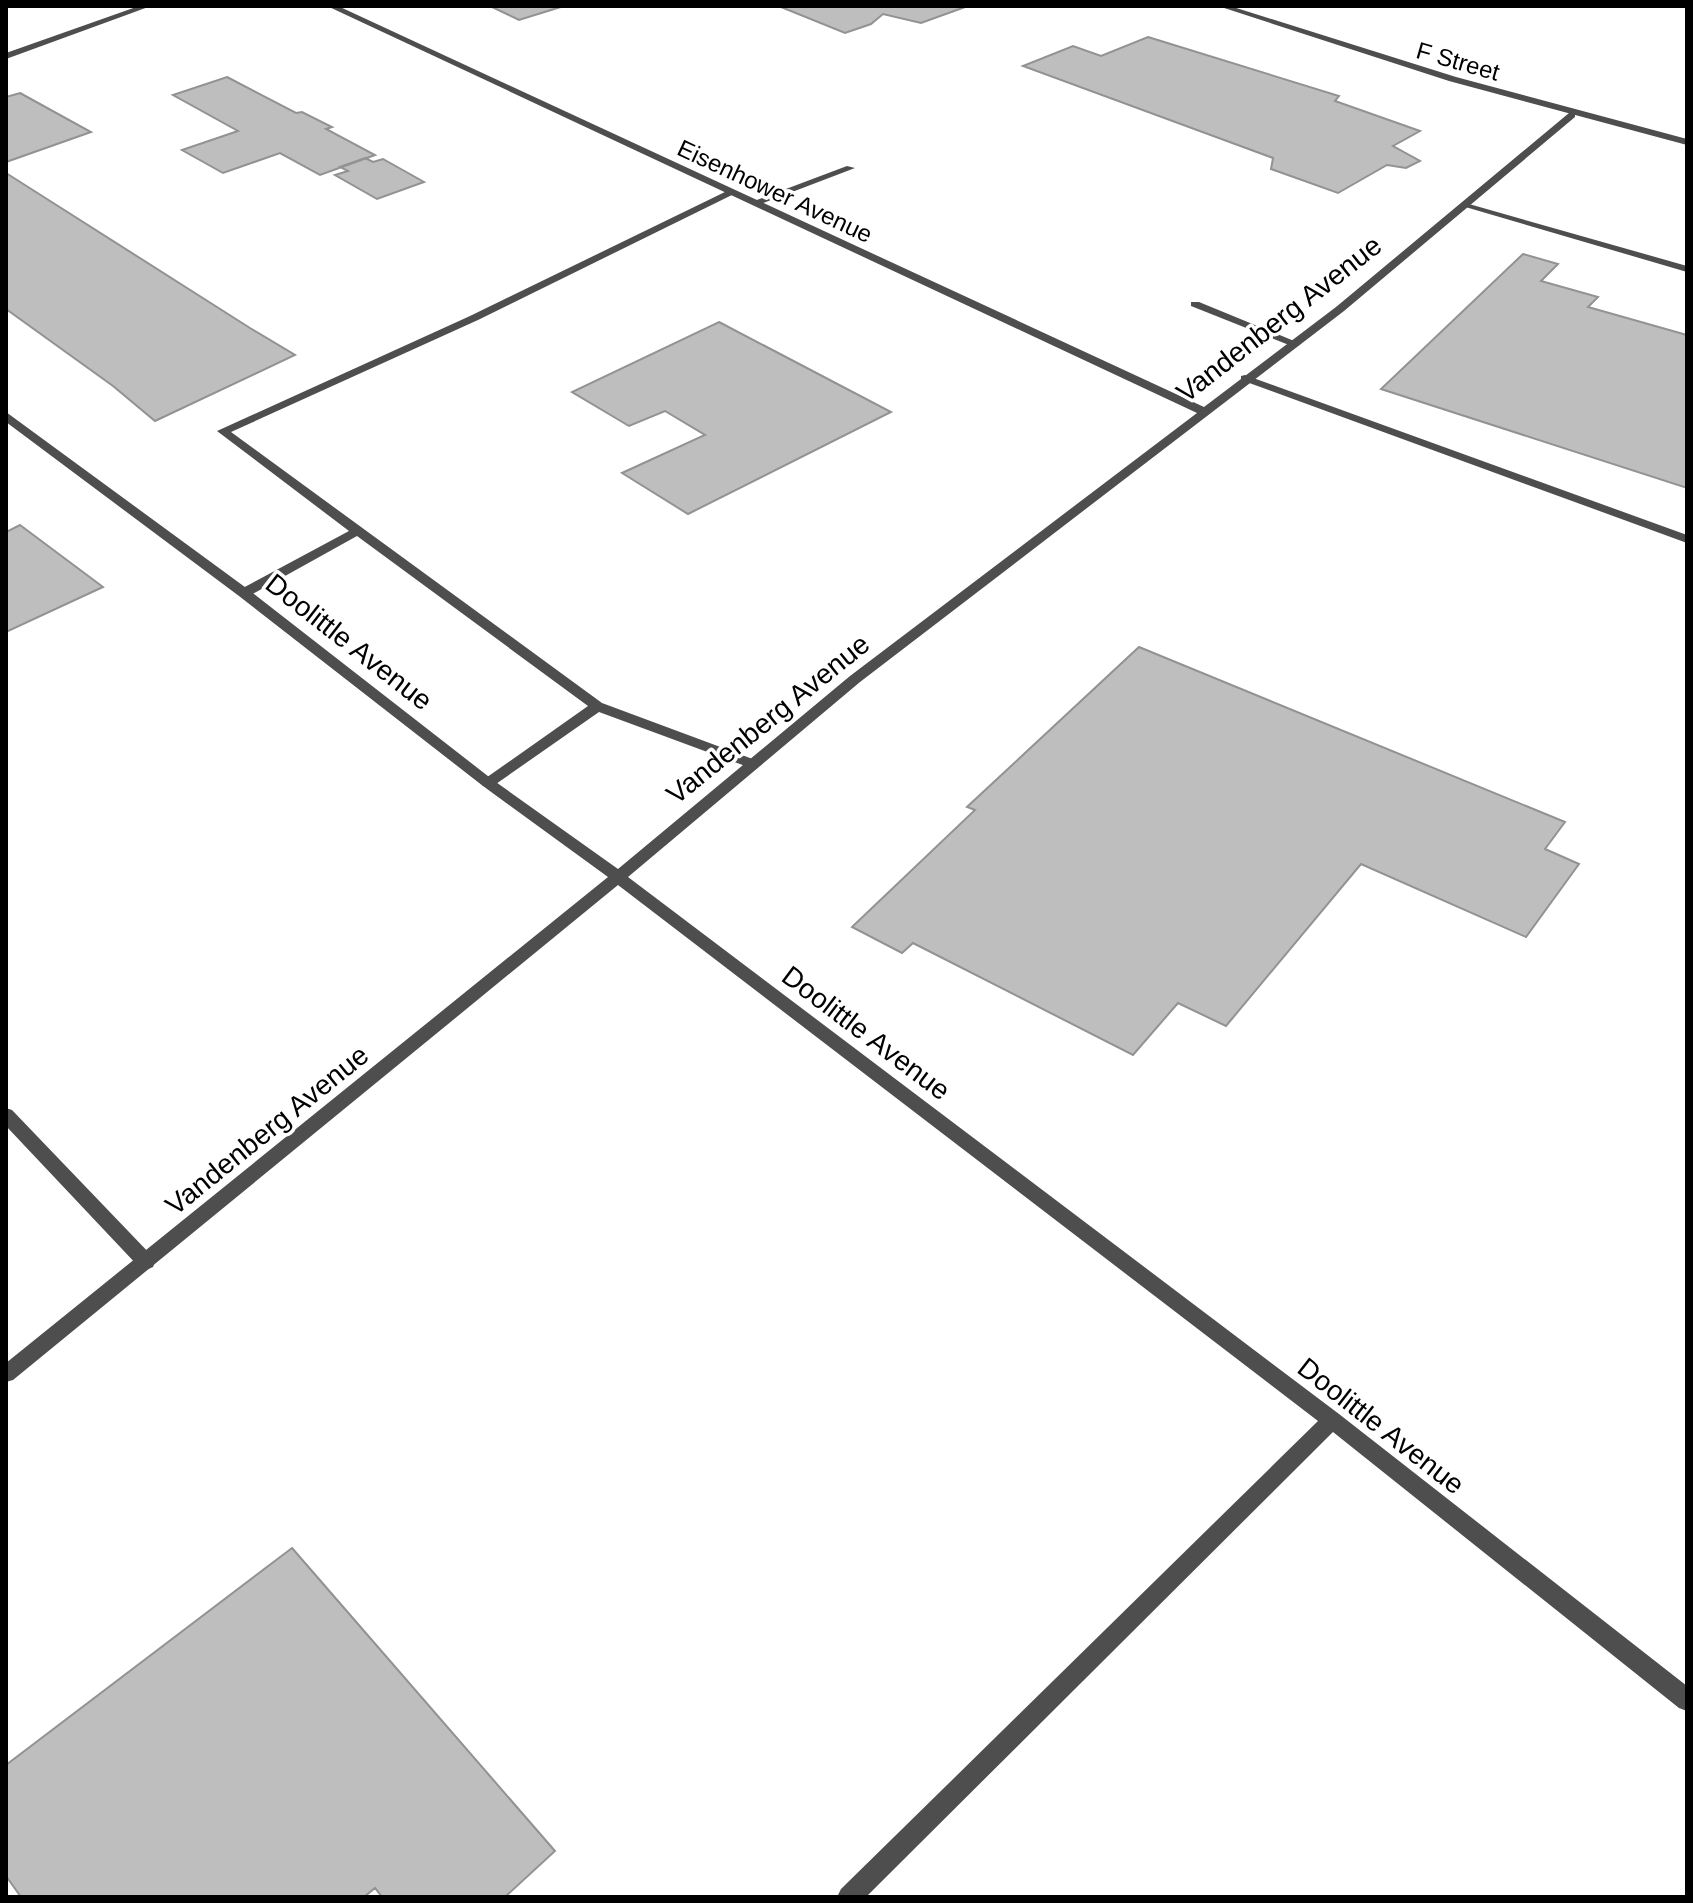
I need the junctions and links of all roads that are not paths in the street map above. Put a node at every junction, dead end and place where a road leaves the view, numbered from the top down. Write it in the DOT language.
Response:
graph roads {
  1 [pos="147,6"];
  2 [pos="331,6"];
  3 [pos="1222,6"];
  4 [pos="6,56"];
  5 [pos="1572,115"];
  6 [pos="1687,142"];
  7 [pos="850,168"];
  8 [pos="731,193"];
  9 [pos="754,203"];
  10 [pos="1466,204"];
  11 [pos="1687,269"];
  12 [pos="1195,304"];
  13 [pos="1293,343"];
  14 [pos="1245,378"];
  15 [pos="1203,411"];
  16 [pos="6,416"];
  17 [pos="358,531"];
  18 [pos="1687,539"];
  19 [pos="244,593"];
  20 [pos="597,706"];
  21 [pos="753,764"];
  22 [pos="488,783"];
  23 [pos="618,877"];
  24 [pos="6,1115"];
  25 [pos="146,1262"];
  26 [pos="6,1374"];
  27 [pos="1332,1420"];
  28 [pos="1687,1700"];
  29 [pos="849,1897"];
  1 -- 4 [label="street"];
  2 -- 8 [label="street, Eisenhower Avenue"];
  3 -- 5 [label="street, F Street"];
  5 -- 6 [label="street, F Street"];
  5 -- 10 [label="street, Vandenberg Avenue"];
  7 -- 9 [label="street"];
  8 -- 9 [label="street, Eisenhower Avenue"];
  8 -- 17 [label="street"];
  9 -- 15 [label="street, Eisenhower Avenue"];
  10 -- 11 [label="street"];
  10 -- 13 [label="street, Vandenberg Avenue"];
  12 -- 13 [label="street"];
  13 -- 14 [label="street, Vandenberg Avenue"];
  14 -- 15 [label="street, Vandenberg Avenue"];
  14 -- 18 [label="street"];
  15 -- 21 [label="street, Vandenberg Avenue"];
  16 -- 19 [label="street, Doolittle Avenue"];
  17 -- 19 [label="street"];
  17 -- 20 [label="street"];
  19 -- 22 [label="street, Doolittle Avenue"];
  20 -- 21 [label="street"];
  20 -- 22 [label="street"];
  21 -- 23 [label="street, Vandenberg Avenue"];
  22 -- 23 [label="street, Doolittle Avenue"];
  23 -- 25 [label="street, Vandenberg Avenue"];
  23 -- 27 [label="street, Doolittle Avenue"];
  24 -- 25 [label="street"];
  25 -- 26 [label="street, Vandenberg Avenue"];
  27 -- 28 [label="street, Doolittle Avenue"];
  27 -- 29 [label="street"];
}
